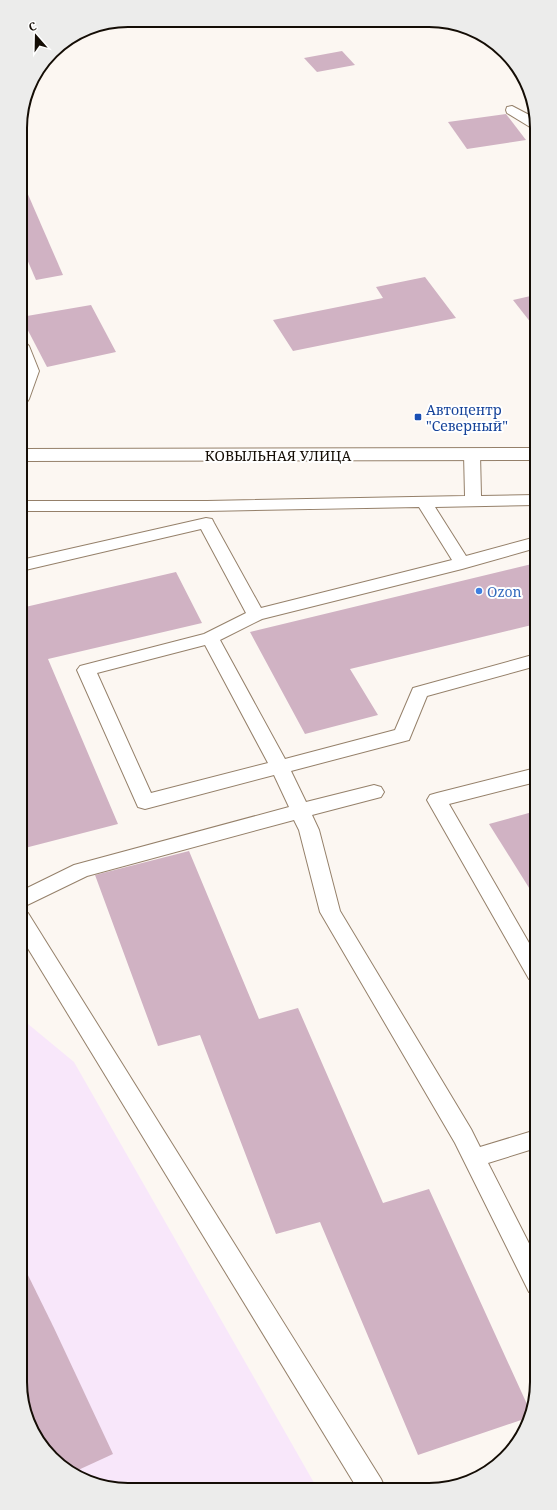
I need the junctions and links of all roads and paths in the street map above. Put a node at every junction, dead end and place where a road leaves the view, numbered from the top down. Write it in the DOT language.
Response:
graph roads {
  1 [pos="512,110"];
  2 [pos="529,121"];
  3 [pos="27,361"];
  4 [pos="27,382"];
  5 [pos="472,454"];
  6 [pos="530,454"];
  7 [pos="27,455"];
  8 [pos="530,500"];
  9 [pos="473,501"];
  10 [pos="424,502"];
  11 [pos="27,506"];
  12 [pos="206,515"];
  13 [pos="530,544"];
  14 [pos="27,563"];
  15 [pos="462,563"];
  16 [pos="256,615"];
  17 [pos="210,638"];
  18 [pos="530,662"];
  19 [pos="280,768"];
  20 [pos="530,777"];
  21 [pos="374,792"];
  22 [pos="300,811"];
  23 [pos="27,897"];
  24 [pos="27,929"];
  25 [pos="530,963"];
  26 [pos="530,1141"];
  27 [pos="474,1158"];
  28 [pos="530,1270"];
  29 [pos="369,1483"];
  1 -- 2 [label="lane"];
  3 -- 4 [label="lane"];
  5 -- 6 [label="main road, КОВЫЛЬНАЯ УЛИЦА"];
  5 -- 7 [label="main road, КОВЫЛЬНАЯ УЛИЦА"];
  5 -- 9 [label="lane"];
  8 -- 9 [label="lane"];
  9 -- 10 [label="lane"];
  10 -- 12 [label="lane"];
  10 -- 15 [label="lane"];
  11 -- 12 [label="lane"];
  12 -- 14 [label="lane"];
  12 -- 16 [label="lane"];
  13 -- 15 [label="lane"];
  15 -- 16 [label="lane"];
  16 -- 17 [label="lane"];
  17 -- 19 [label="lane"];
  17 -- 19 [label="lane"];
  18 -- 19 [label="lane"];
  19 -- 22 [label="lane"];
  20 -- 25 [label="lane"];
  21 -- 22 [label="lane"];
  22 -- 23 [label="lane"];
  22 -- 27 [label="lane"];
  24 -- 29 [label="lane"];
  26 -- 27 [label="lane"];
  27 -- 28 [label="lane"];
}
